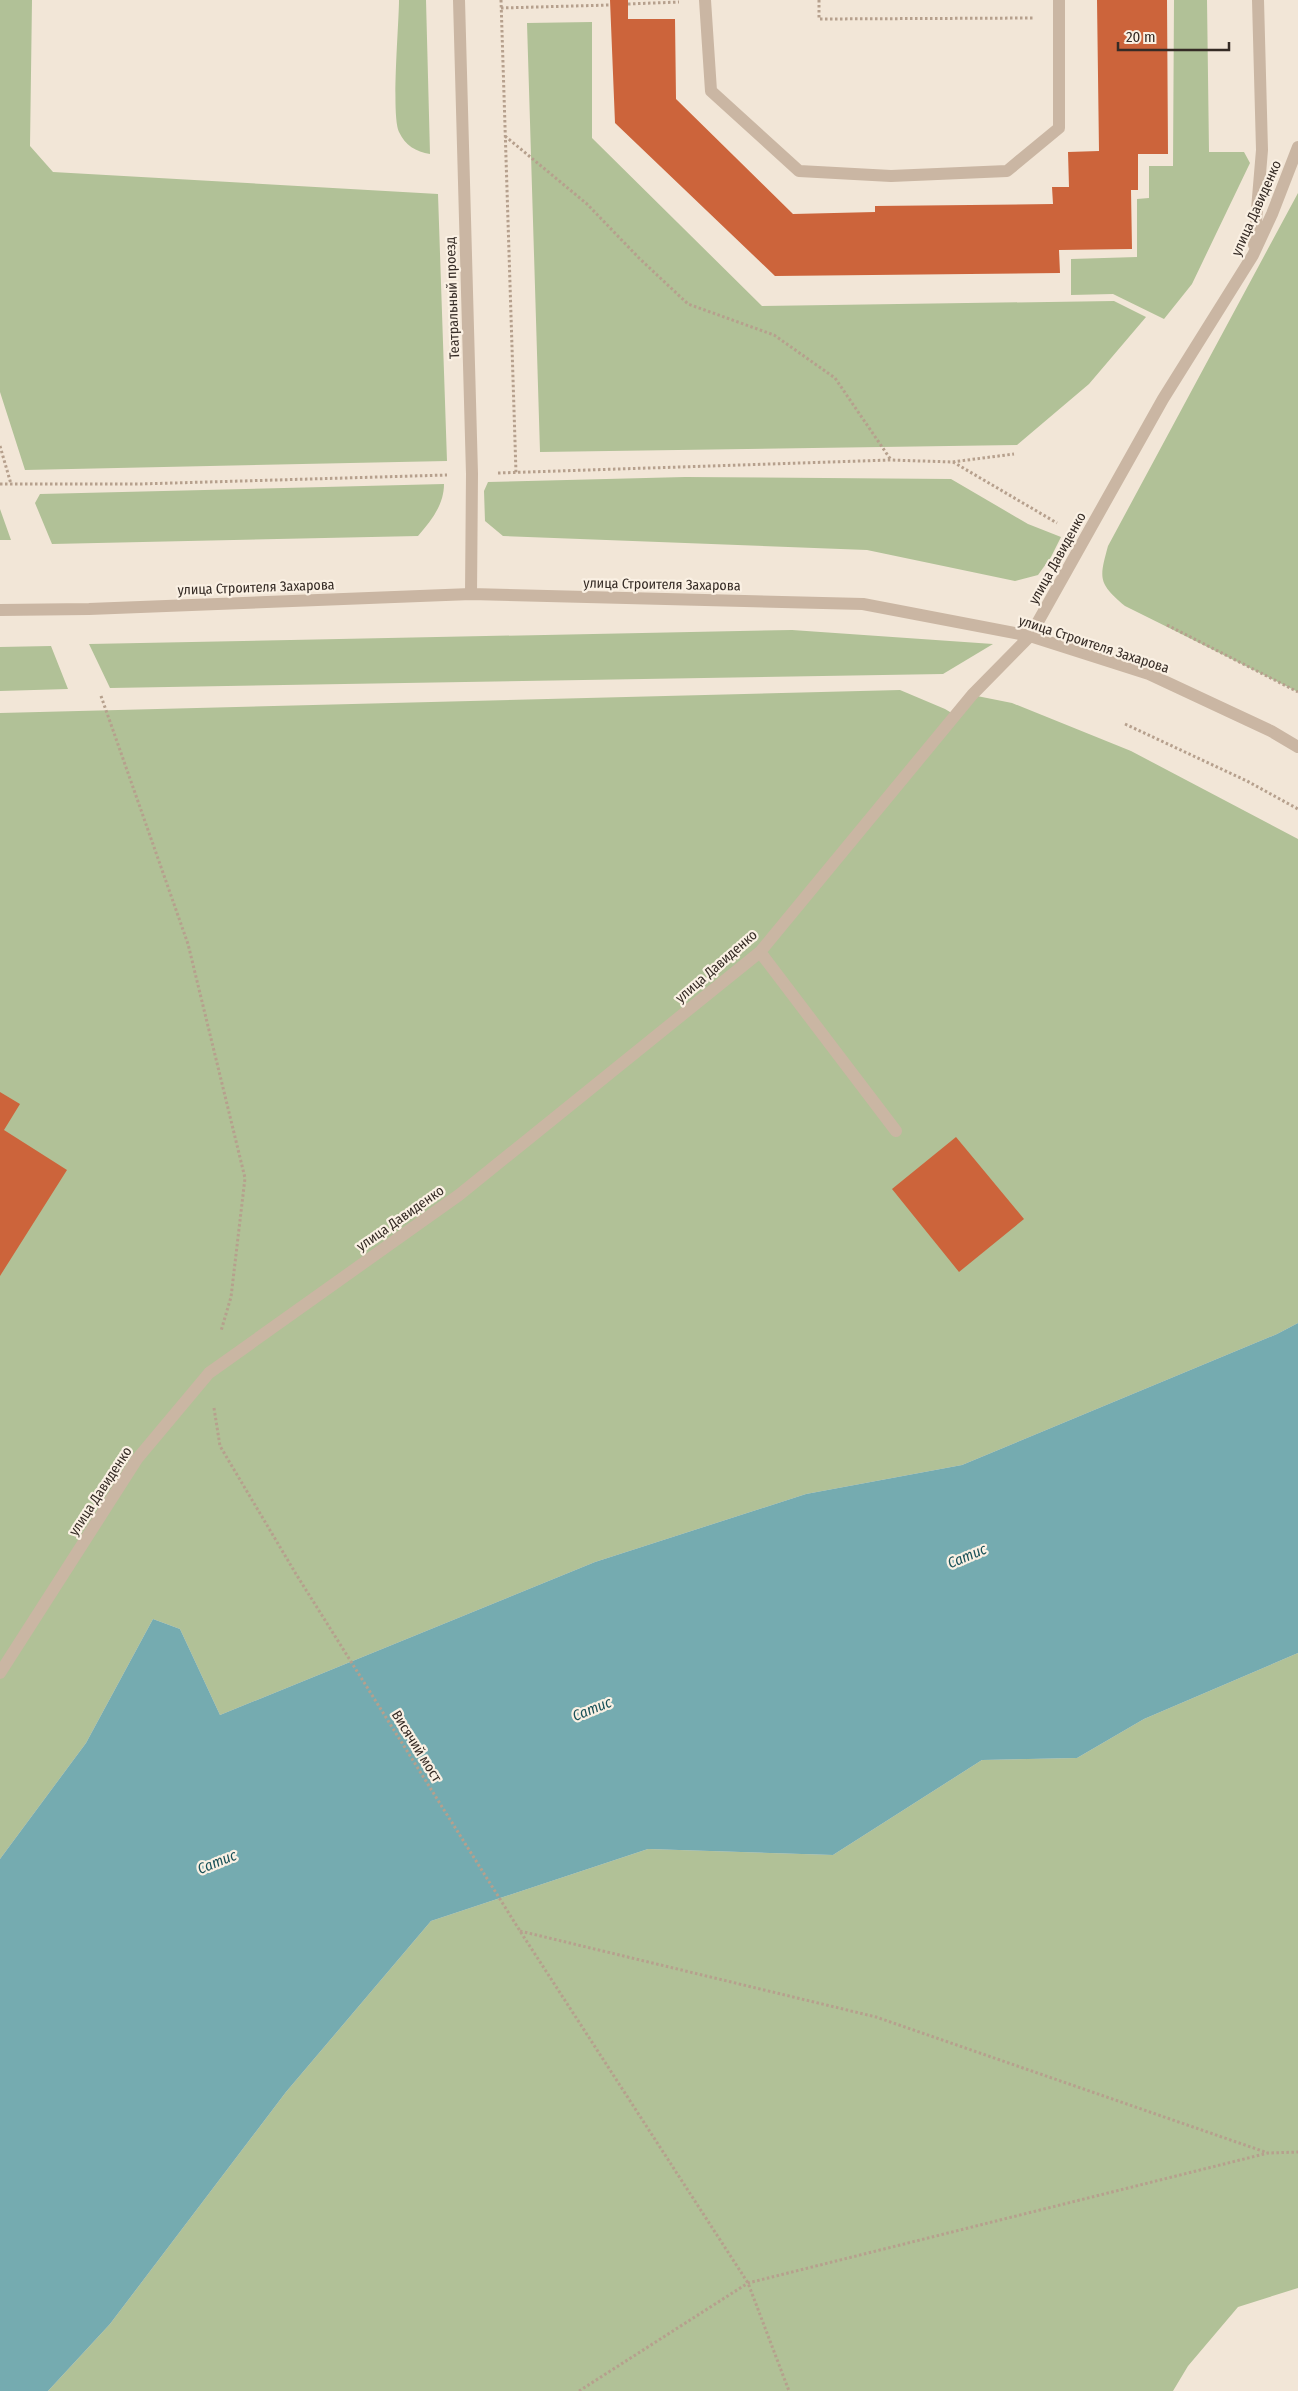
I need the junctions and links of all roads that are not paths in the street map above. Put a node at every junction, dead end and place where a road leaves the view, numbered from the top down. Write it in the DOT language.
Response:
graph roads {
  1 [pos="459,0"];
  2 [pos="1059,0"];
  3 [pos="1258,0"];
  4 [pos="704,1"];
  5 [pos="1298,148"];
  6 [pos="1253,255"];
  7 [pos="471,594"];
  8 [pos="0,610"];
  9 [pos="1030,636"];
  10 [pos="1298,747"];
  11 [pos="760,952"];
  12 [pos="896,1131"];
  13 [pos="0,1673"];
  1 -- 7 [label="street, Театральный проезд"];
  2 -- 4 [label="street"];
  3 -- 6 [label="street"];
  5 -- 6 [label="street, улица Давиденко"];
  6 -- 9 [label="street, улица Давиденко"];
  7 -- 8 [label="street, улица Строителя Захарова"];
  7 -- 9 [label="street, улица Строителя Захарова"];
  9 -- 10 [label="street, улица Строителя Захарова"];
  9 -- 11 [label="street, улица Давиденко"];
  11 -- 12 [label="street"];
  11 -- 13 [label="street, улица Давиденко"];
}
